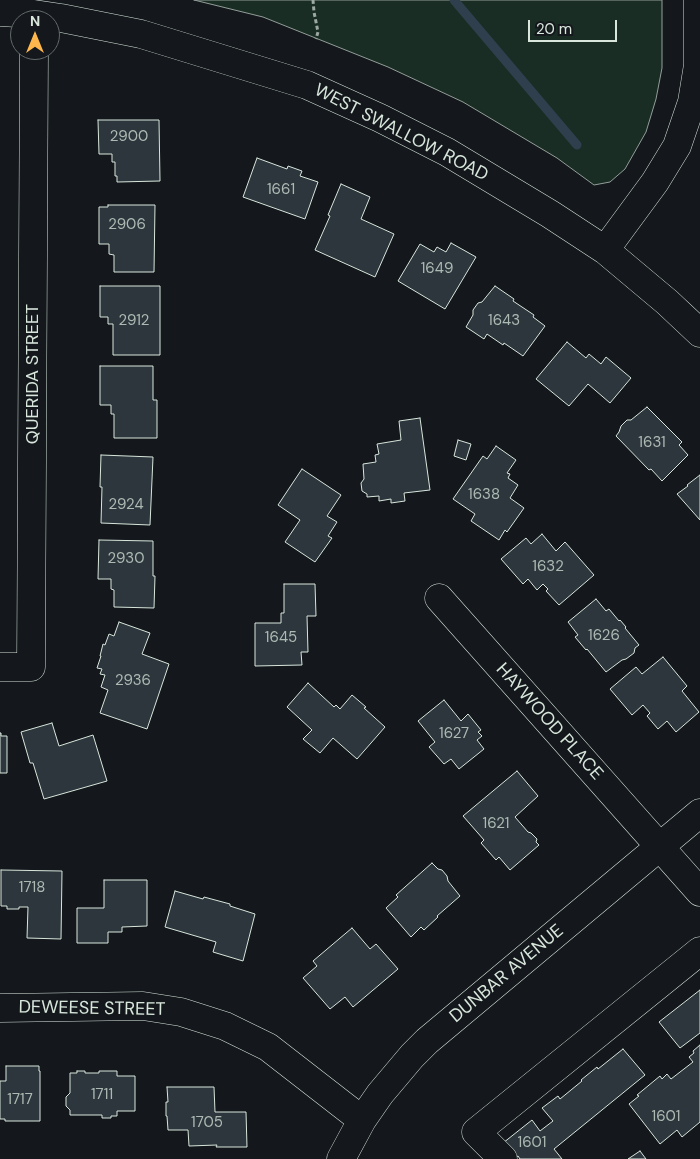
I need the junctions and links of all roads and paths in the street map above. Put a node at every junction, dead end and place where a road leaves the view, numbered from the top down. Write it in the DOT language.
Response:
graph roads {
  1 [pos="313,0"];
  2 [pos="698,0"];
  3 [pos="60,18"];
  4 [pos="316,40"];
  5 [pos="34,60"];
  6 [pos="605,250"];
  7 [pos="700,333"];
  8 [pos="438,598"];
  9 [pos="0,667"];
  10 [pos="700,813"];
  11 [pos="660,847"];
  12 [pos="700,892"];
  13 [pos="700,951"];
  14 [pos="0,1008"];
  15 [pos="362,1120"];
  16 [pos="341,1159"];
  17 [pos="504,1159"];
  1 -- 4 [label="path"];
  2 -- 6 [label="street"];
  3 -- 6 [label="street, WEST SWALLOW ROAD"];
  5 -- 9 [label="street, QUERIDA STREET"];
  6 -- 7 [label="street, WEST SWALLOW ROAD"];
  8 -- 11 [label="street, HAYWOOD PLACE"];
  10 -- 11 [label="street, DUNBAR AVENUE"];
  11 -- 12 [label="street, HAYWOOD PLACE"];
  11 -- 15 [label="street, DUNBAR AVENUE"];
  13 -- 17 [label="street"];
  14 -- 15 [label="street, DEWEESE STREET"];
  15 -- 16 [label="street, DUNBAR AVENUE"];
}
